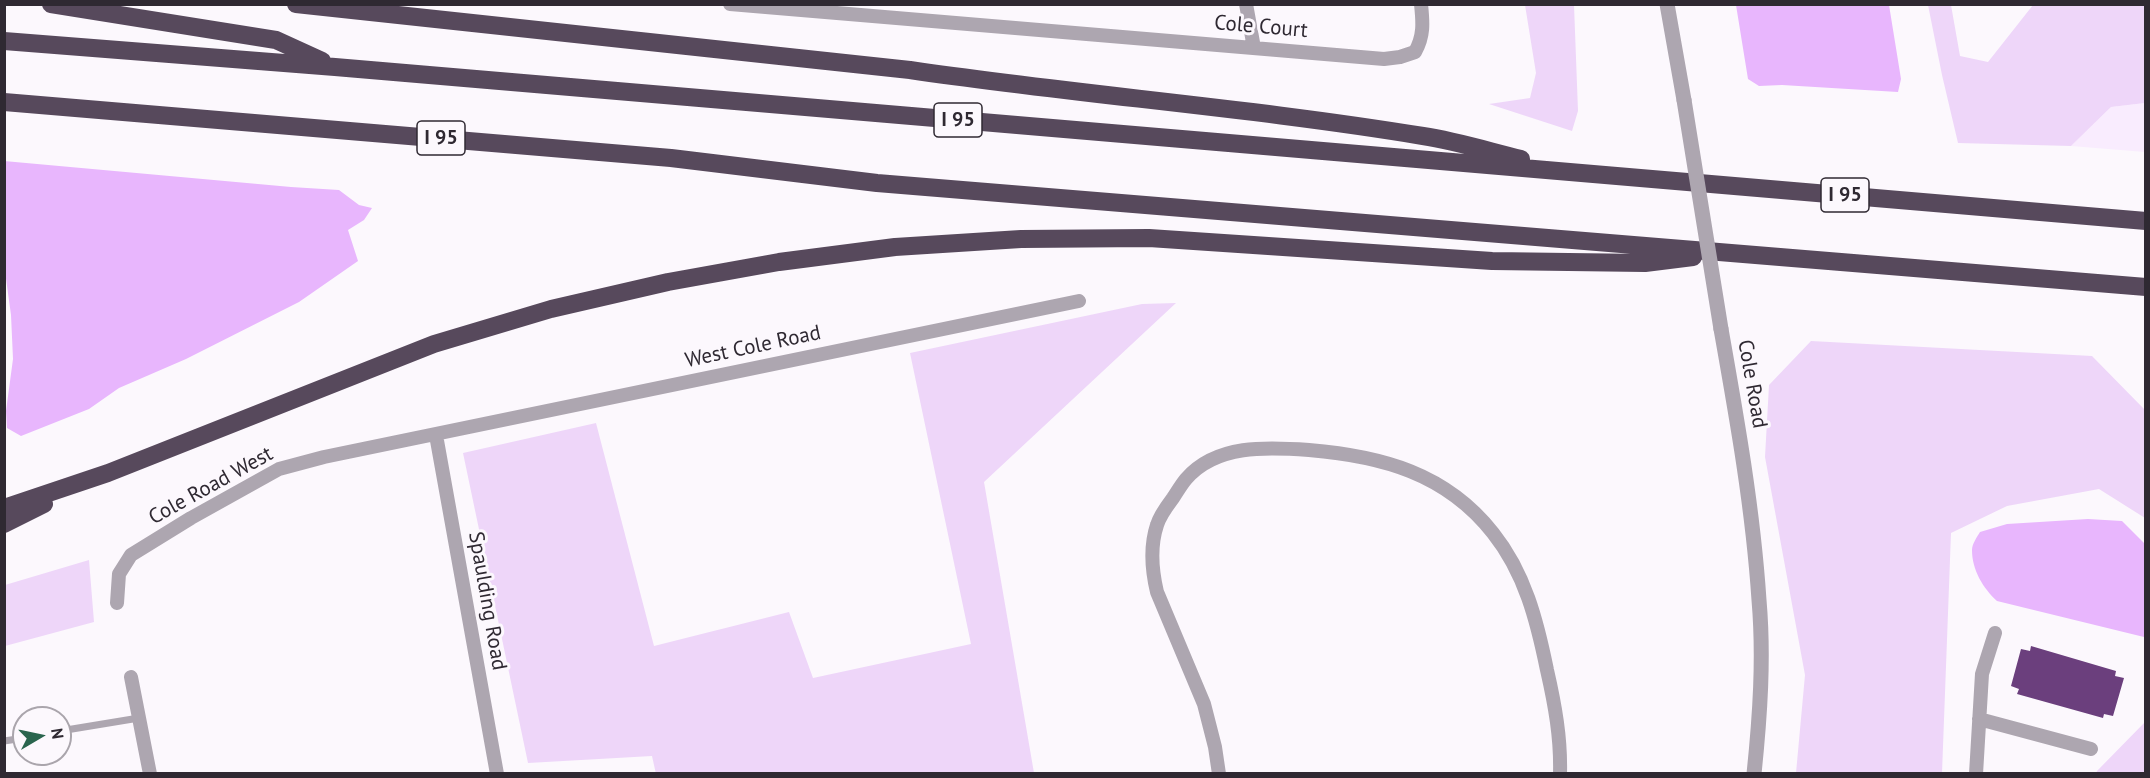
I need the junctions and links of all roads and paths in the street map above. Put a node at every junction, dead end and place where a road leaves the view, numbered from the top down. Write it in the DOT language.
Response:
graph roads {
  1 [pos="51,4"];
  2 [pos="296,4"];
  3 [pos="730,4"];
  4 [pos="1246,4"];
  5 [pos="1421,4"];
  6 [pos="1667,4"];
  7 [pos="4,41"];
  8 [pos="1254,48"];
  9 [pos="335,67"];
  10 [pos="4,102"];
  11 [pos="1581,173"];
  12 [pos="2145,221"];
  13 [pos="1731,252"];
  14 [pos="2145,287"];
  15 [pos="1078,301"];
  16 [pos="436,435"];
  17 [pos="108,473"];
  18 [pos="4,508"];
  19 [pos="4,524"];
  20 [pos="117,603"];
  21 [pos="1995,633"];
  22 [pos="131,677"];
  23 [pos="139,718"];
  24 [pos="1979,720"];
  25 [pos="72,729"];
  26 [pos="2091,749"];
  27 [pos="150,774"];
  28 [pos="497,774"];
  29 [pos="1219,774"];
  30 [pos="1560,774"];
  31 [pos="1754,774"];
  32 [pos="1976,774"];
  1 -- 9 [label="highway"];
  2 -- 11 [label="highway"];
  3 -- 8 [label="street, Cole Court"];
  4 -- 8 [label="street"];
  5 -- 8 [label="street, Cole Court"];
  6 -- 31 [label="street, Cole Road, bridge"];
  7 -- 9 [label="highway, I 95"];
  9 -- 11 [label="highway, I 95"];
  10 -- 13 [label="highway, I 95"];
  11 -- 12 [label="highway, I 95"];
  13 -- 14 [label="highway, I 95"];
  13 -- 17 [label="highway"];
  15 -- 16 [label="street, West Cole Road"];
  16 -- 20 [label="street, Cole Road West"];
  16 -- 28 [label="street, Spaulding Road"];
  17 -- 18 [label="highway"];
  17 -- 19 [label="highway"];
  21 -- 24 [label="street"];
  22 -- 23 [label="street"];
  23 -- 25 [label="lane"];
  23 -- 27 [label="street"];
  24 -- 26 [label="street"];
  24 -- 32 [label="street"];
  29 -- 30 [label="street"];
}
